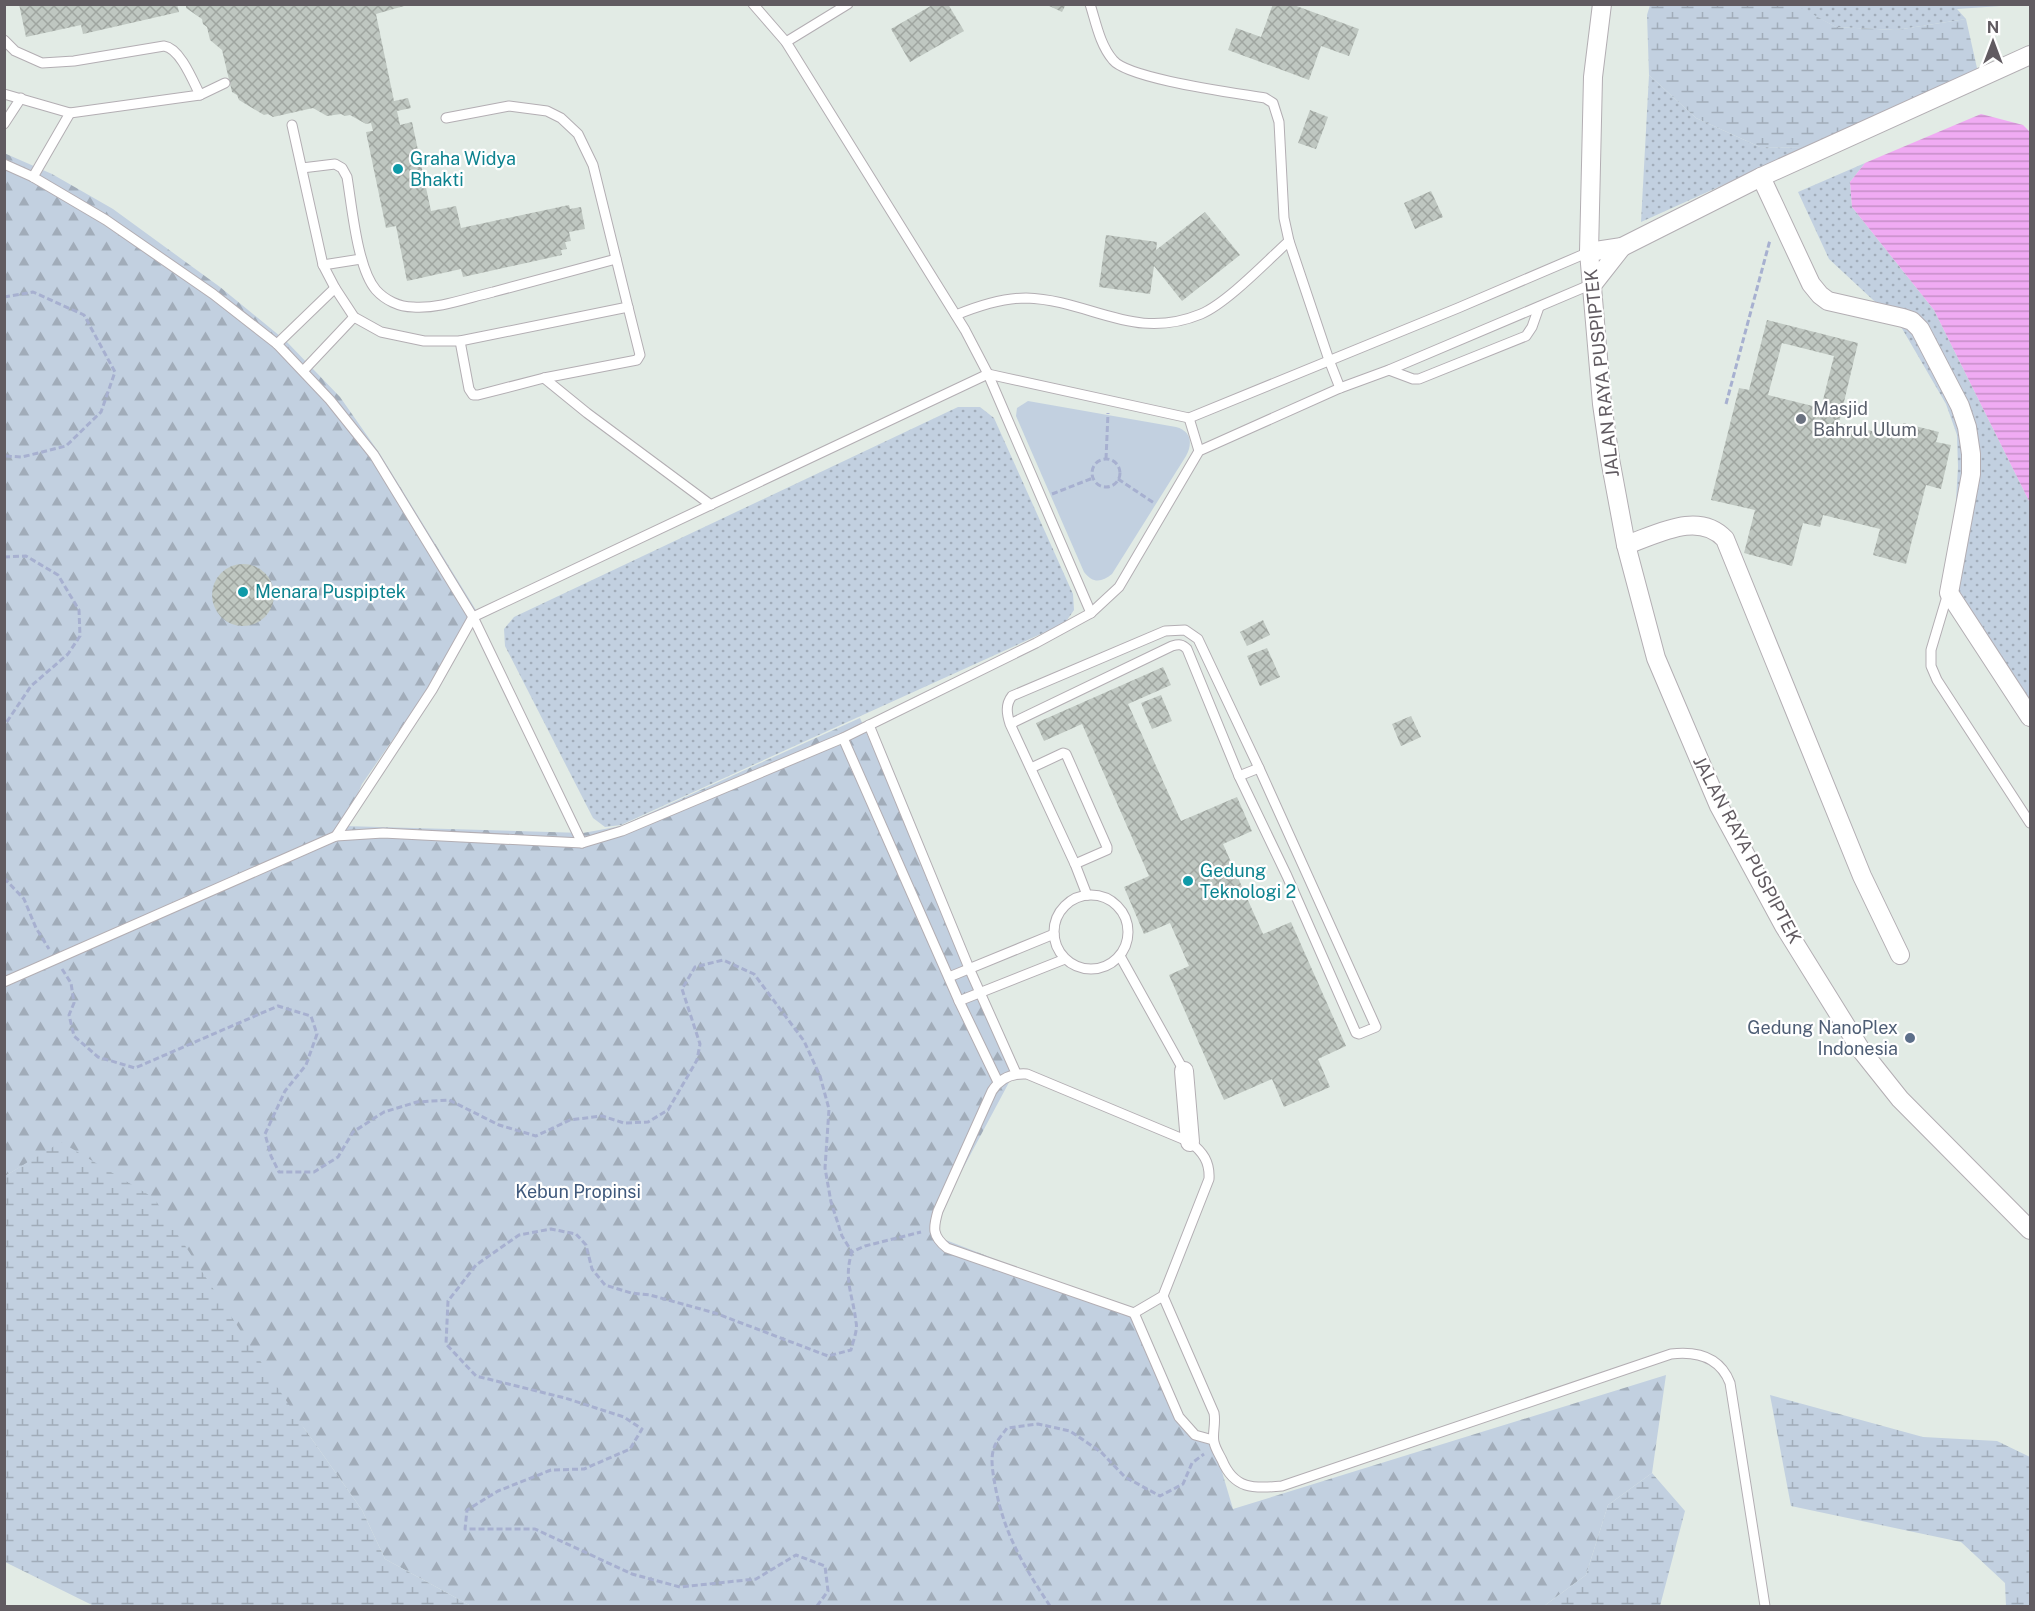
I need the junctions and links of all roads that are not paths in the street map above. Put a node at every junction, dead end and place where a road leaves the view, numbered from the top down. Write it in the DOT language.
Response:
graph roads {
  1 [pos="753,4"];
  2 [pos="848,4"];
  3 [pos="1090,4"];
  4 [pos="1602,4"];
  5 [pos="4,40"];
  6 [pos="786,42"];
  7 [pos="2031,54"];
  8 [pos="225,83"];
  9 [pos="4,94"];
  10 [pos="200,95"];
  11 [pos="21,98"];
  12 [pos="70,113"];
  13 [pos="446,118"];
  14 [pos="4,124"];
  15 [pos="292,125"];
  16 [pos="4,164"];
  17 [pos="302,168"];
  18 [pos="33,177"];
  19 [pos="1761,177"];
  20 [pos="1289,241"];
  21 [pos="1622,247"];
  22 [pos="1589,252"];
  23 [pos="362,259"];
  24 [pos="616,259"];
  25 [pos="323,265"];
  26 [pos="1593,284"];
  27 [pos="335,288"];
  28 [pos="628,307"];
  29 [pos="1539,307"];
  30 [pos="956,315"];
  31 [pos="354,317"];
  32 [pos="460,341"];
  33 [pos="276,344"];
  34 [pos="1329,360"];
  35 [pos="304,370"];
  36 [pos="1389,370"];
  37 [pos="988,374"];
  38 [pos="544,378"];
  39 [pos="1340,388"];
  40 [pos="1189,418"];
  41 [pos="1199,451"];
  42 [pos="711,505"];
  43 [pos="1626,545"];
  44 [pos="1949,593"];
  45 [pos="1092,613"];
  46 [pos="473,617"];
  47 [pos="1165,631"];
  48 [pos="1172,646"];
  49 [pos="2031,717"];
  50 [pos="1010,724"];
  51 [pos="869,725"];
  52 [pos="843,738"];
  53 [pos="1031,768"];
  54 [pos="1259,768"];
  55 [pos="1239,776"];
  56 [pos="1283,823"];
  57 [pos="2031,823"];
  58 [pos="1264,830"];
  59 [pos="336,836"];
  60 [pos="582,843"];
  61 [pos="1076,864"];
  62 [pos="1304,867"];
  63 [pos="1287,876"];
  64 [pos="1087,895"];
  65 [pos="1329,924"];
  66 [pos="1311,932"];
  67 [pos="1054,934"];
  68 [pos="1900,955"];
  69 [pos="1120,956"];
  70 [pos="1065,959"];
  71 [pos="969,968"];
  72 [pos="949,977"];
  73 [pos="4,982"];
  74 [pos="1356,984"];
  75 [pos="1338,991"];
  76 [pos="980,993"];
  77 [pos="959,1001"];
  78 [pos="1184,1071"];
  79 [pos="1016,1073"];
  80 [pos="998,1082"];
  81 [pos="1190,1142"];
  82 [pos="2031,1230"];
  83 [pos="1162,1296"];
  84 [pos="1134,1313"];
  85 [pos="1214,1443"];
  86 [pos="1765,1606"];
  1 -- 6 [label="lane"];
  2 -- 6 [label="lane"];
  3 -- 20 [label="lane"];
  4 -- 22 [label="street, JALAN RAYA PUSPIPTEK"];
  5 -- 10 [label="lane"];
  6 -- 30 [label="lane"];
  7 -- 19 [label="street"];
  8 -- 10 [label="lane"];
  9 -- 11 [label="lane"];
  10 -- 12 [label="lane"];
  11 -- 12 [label="lane"];
  11 -- 14 [label="lane"];
  12 -- 18 [label="lane"];
  13 -- 24 [label="lane"];
  15 -- 17 [label="lane"];
  16 -- 18 [label="lane"];
  17 -- 23 [label="lane"];
  17 -- 25 [label="lane"];
  18 -- 33 [label="lane"];
  19 -- 21 [label="street"];
  19 -- 44 [label="street"];
  20 -- 30 [label="lane"];
  20 -- 34 [label="lane"];
  21 -- 22 [label="street"];
  21 -- 26 [label="street"];
  22 -- 26 [label="street, JALAN RAYA PUSPIPTEK"];
  22 -- 34 [label="lane"];
  23 -- 24 [label="lane"];
  23 -- 25 [label="lane"];
  24 -- 28 [label="lane"];
  25 -- 27 [label="lane"];
  26 -- 29 [label="lane"];
  26 -- 43 [label="street, JALAN RAYA PUSPIPTEK"];
  27 -- 31 [label="lane"];
  27 -- 33 [label="lane"];
  28 -- 32 [label="lane"];
  28 -- 38 [label="lane"];
  29 -- 36 [label="lane"];
  29 -- 36 [label="lane"];
  30 -- 37 [label="lane"];
  31 -- 32 [label="lane"];
  31 -- 35 [label="lane"];
  32 -- 38 [label="lane"];
  33 -- 35 [label="lane"];
  34 -- 39 [label="lane"];
  34 -- 40 [label="lane"];
  35 -- 46 [label="lane"];
  36 -- 39 [label="lane"];
  37 -- 40 [label="lane"];
  37 -- 42 [label="lane"];
  37 -- 45 [label="lane"];
  38 -- 42 [label="lane"];
  39 -- 41 [label="lane"];
  40 -- 41 [label="lane"];
  41 -- 45 [label="lane"];
  42 -- 46 [label="lane"];
  43 -- 68 [label="street"];
  43 -- 82 [label="street, JALAN RAYA PUSPIPTEK"];
  44 -- 49 [label="street"];
  44 -- 57 [label="lane"];
  45 -- 51 [label="lane"];
  46 -- 59 [label="lane"];
  46 -- 60 [label="lane"];
  47 -- 48 [label="lane"];
  47 -- 50 [label="lane"];
  47 -- 54 [label="lane"];
  48 -- 50 [label="lane"];
  48 -- 55 [label="lane"];
  50 -- 53 [label="lane"];
  51 -- 52 [label="lane"];
  51 -- 71 [label="lane"];
  52 -- 60 [label="lane"];
  52 -- 72 [label="lane"];
  53 -- 61 [label="lane"];
  53 -- 61 [label="lane"];
  54 -- 55 [label="lane"];
  54 -- 56 [label="lane"];
  55 -- 58 [label="lane"];
  56 -- 58 [label="lane"];
  56 -- 62 [label="lane"];
  58 -- 63 [label="lane"];
  59 -- 60 [label="lane"];
  59 -- 73 [label="lane"];
  61 -- 64 [label="lane"];
  62 -- 63 [label="lane"];
  62 -- 65 [label="lane"];
  63 -- 66 [label="lane"];
  64 -- 67 [label="lane"];
  64 -- 69 [label="lane"];
  65 -- 66 [label="lane"];
  65 -- 74 [label="lane"];
  66 -- 75 [label="lane"];
  67 -- 70 [label="lane"];
  67 -- 71 [label="lane"];
  69 -- 70 [label="lane"];
  69 -- 78 [label="lane"];
  70 -- 76 [label="lane"];
  71 -- 72 [label="lane"];
  71 -- 76 [label="lane"];
  72 -- 77 [label="lane"];
  74 -- 75 [label="lane"];
  74 -- 75 [label="lane"];
  76 -- 77 [label="lane"];
  76 -- 79 [label="lane"];
  77 -- 80 [label="lane"];
  78 -- 81 [label="street"];
  79 -- 80 [label="lane"];
  79 -- 81 [label="lane"];
  80 -- 84 [label="lane"];
  81 -- 83 [label="lane"];
  83 -- 84 [label="lane"];
  83 -- 85 [label="lane"];
  84 -- 85 [label="lane"];
  85 -- 86 [label="lane"];
}
